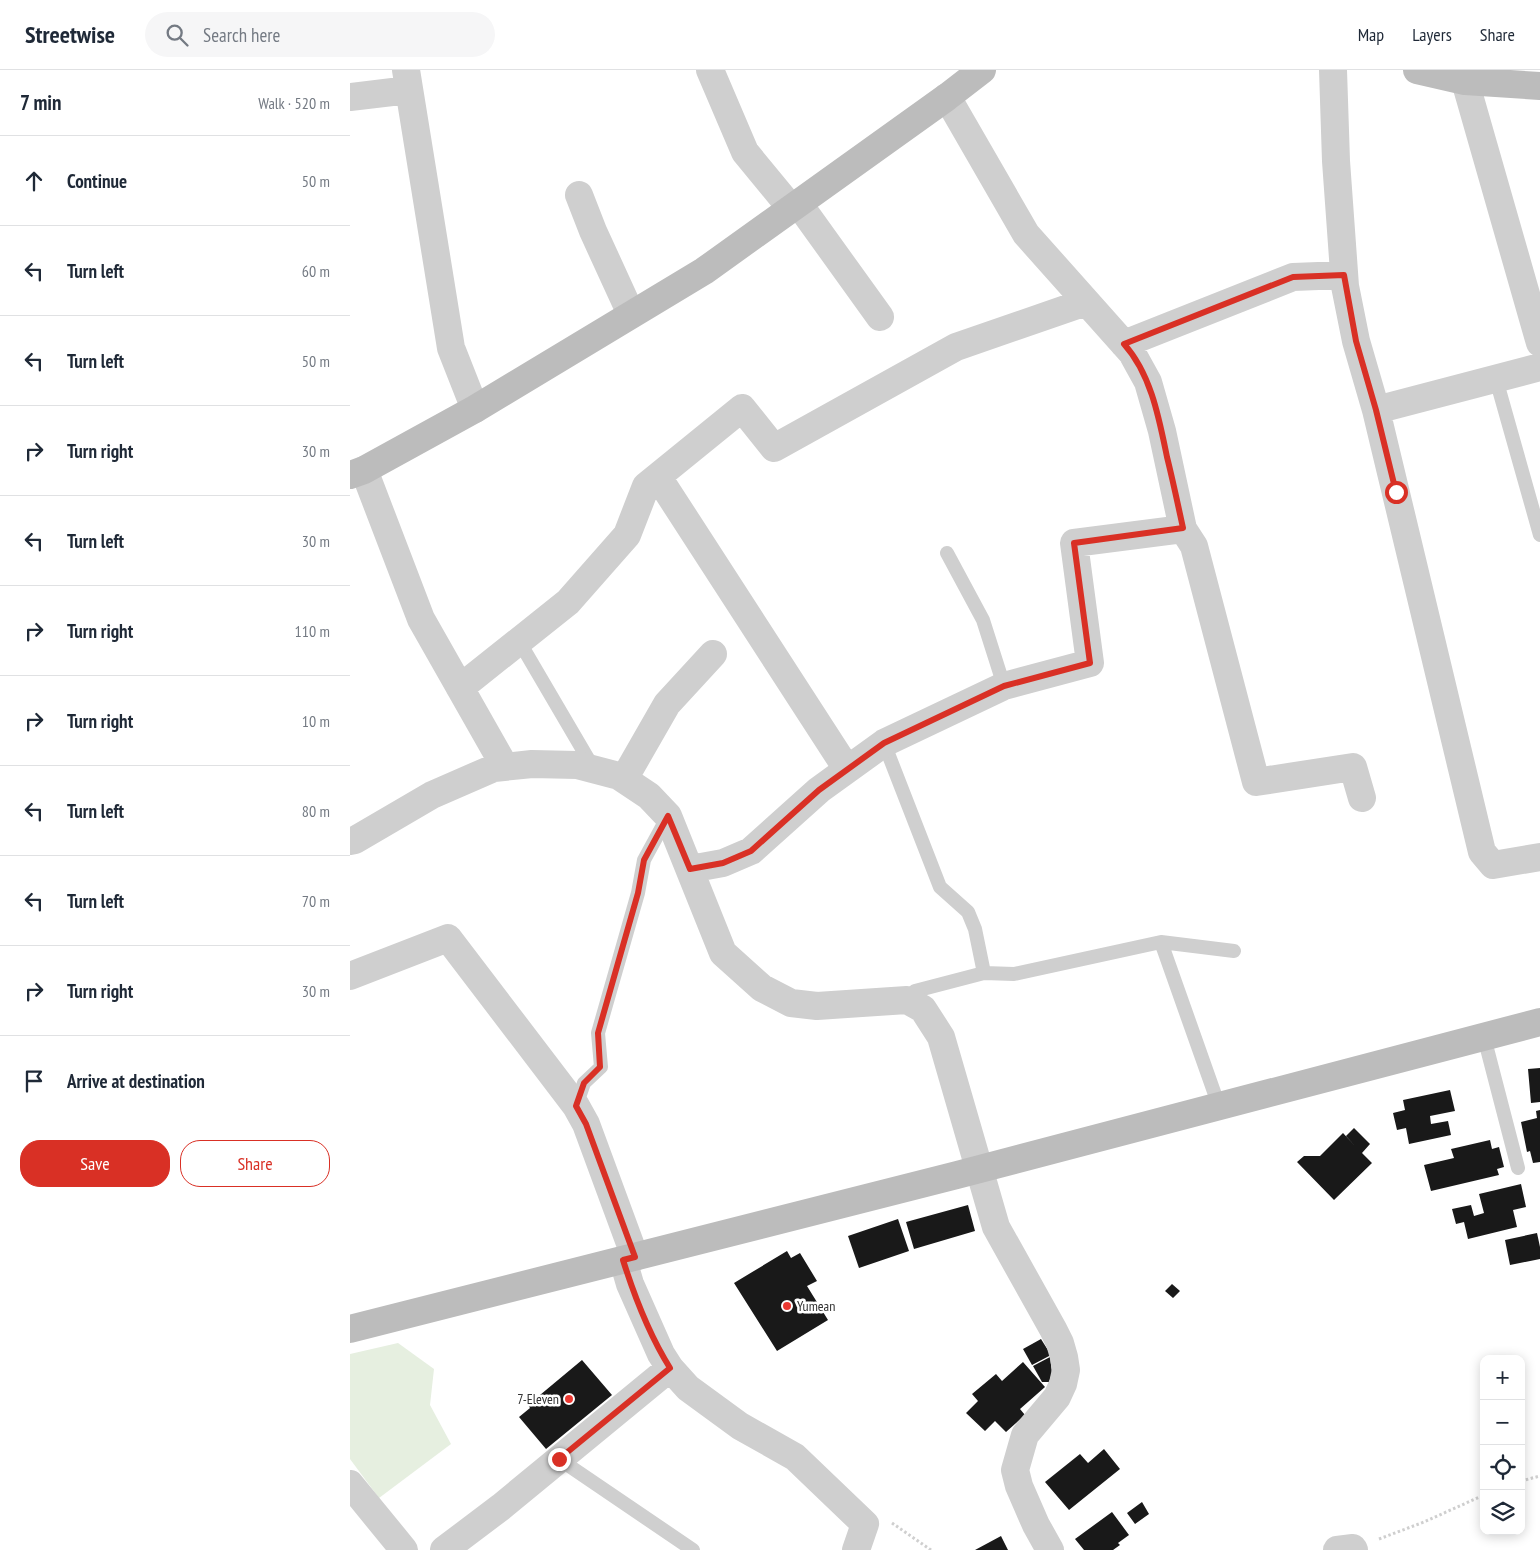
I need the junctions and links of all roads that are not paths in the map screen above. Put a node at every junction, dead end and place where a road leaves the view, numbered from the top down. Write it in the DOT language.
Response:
graph roads {
  1 [pos="710,70"];
  2 [pos="982,70"];
  3 [pos="1333,70"];
  4 [pos="1417,70"];
  5 [pos="410,76"];
  6 [pos="1474,78"];
  7 [pos="1540,86"];
  8 [pos="350,97"];
  9 [pos="947,97"];
  10 [pos="579,195"];
  11 [pos="795,205"];
  12 [pos="1344,275"];
  13 [pos="1086,302"];
  14 [pos="631,314"];
  15 [pos="880,317"];
  16 [pos="1540,343"];
  17 [pos="1124,344"];
  18 [pos="1540,367"];
  19 [pos="1496,379"];
  20 [pos="475,409"];
  21 [pos="1376,410"];
  22 [pos="357,473"];
  23 [pos="658,477"];
  24 [pos="1183,528"];
  25 [pos="1540,535"];
  26 [pos="947,553"];
  27 [pos="519,641"];
  28 [pos="713,654"];
  29 [pos="1004,686"];
  30 [pos="460,688"];
  31 [pos="884,743"];
  32 [pos="504,767"];
  33 [pos="847,769"];
  34 [pos="594,770"];
  35 [pos="624,779"];
  36 [pos="1362,798"];
  37 [pos="668,816"];
  38 [pos="350,841"];
  39 [pos="1540,857"];
  40 [pos="690,869"];
  41 [pos="1161,942"];
  42 [pos="1234,951"];
  43 [pos="984,973"];
  44 [pos="350,976"];
  45 [pos="907,1000"];
  46 [pos="1540,1022"];
  47 [pos="1484,1037"];
  48 [pos="576,1106"];
  49 [pos="1219,1106"];
  50 [pos="1518,1168"];
  51 [pos="980,1169"];
  52 [pos="629,1258"];
  53 [pos="350,1329"];
  54 [pos="670,1368"];
  55 [pos="559,1459"];
  56 [pos="350,1484"];
  57 [pos="404,1550"];
  58 [pos="444,1550"];
  59 [pos="693,1550"];
  60 [pos="856,1550"];
  61 [pos="1050,1550"];
  1 -- 11 [label="street"];
  2 -- 9 [label="street"];
  3 -- 12 [label="street"];
  4 -- 6 [label="street"];
  5 -- 8 [label="street"];
  5 -- 20 [label="street"];
  6 -- 7 [label="street"];
  6 -- 16 [label="street"];
  9 -- 11 [label="street"];
  9 -- 13 [label="street"];
  10 -- 14 [label="street"];
  11 -- 14 [label="street"];
  11 -- 15 [label="street"];
  12 -- 17 [label="street"];
  12 -- 21 [label="street"];
  13 -- 17 [label="street"];
  13 -- 23 [label="street"];
  14 -- 20 [label="street"];
  17 -- 24 [label="street"];
  18 -- 19 [label="street"];
  19 -- 21 [label="street"];
  19 -- 25 [label="lane"];
  20 -- 22 [label="street"];
  21 -- 39 [label="street"];
  22 -- 30 [label="street"];
  23 -- 27 [label="street"];
  23 -- 33 [label="street"];
  24 -- 29 [label="street"];
  24 -- 36 [label="street"];
  26 -- 29 [label="lane"];
  27 -- 30 [label="street"];
  27 -- 34 [label="lane"];
  28 -- 35 [label="street"];
  29 -- 31 [label="street"];
  30 -- 32 [label="street"];
  31 -- 33 [label="street"];
  31 -- 43 [label="lane"];
  32 -- 34 [label="street"];
  32 -- 38 [label="street"];
  33 -- 40 [label="street"];
  34 -- 35 [label="street"];
  35 -- 37 [label="street"];
  37 -- 40 [label="street"];
  37 -- 48 [label="lane"];
  40 -- 45 [label="street"];
  41 -- 42 [label="lane"];
  41 -- 43 [label="lane"];
  41 -- 49 [label="lane"];
  43 -- 45 [label="lane"];
  44 -- 48 [label="street"];
  45 -- 51 [label="street"];
  46 -- 47 [label="street"];
  47 -- 49 [label="street"];
  47 -- 50 [label="lane"];
  48 -- 52 [label="street"];
  49 -- 51 [label="street"];
  51 -- 52 [label="street"];
  51 -- 61 [label="street"];
  52 -- 53 [label="street"];
  52 -- 54 [label="street"];
  54 -- 55 [label="street"];
  54 -- 60 [label="street"];
  55 -- 58 [label="street"];
  55 -- 59 [label="lane"];
  56 -- 57 [label="street"];
}
